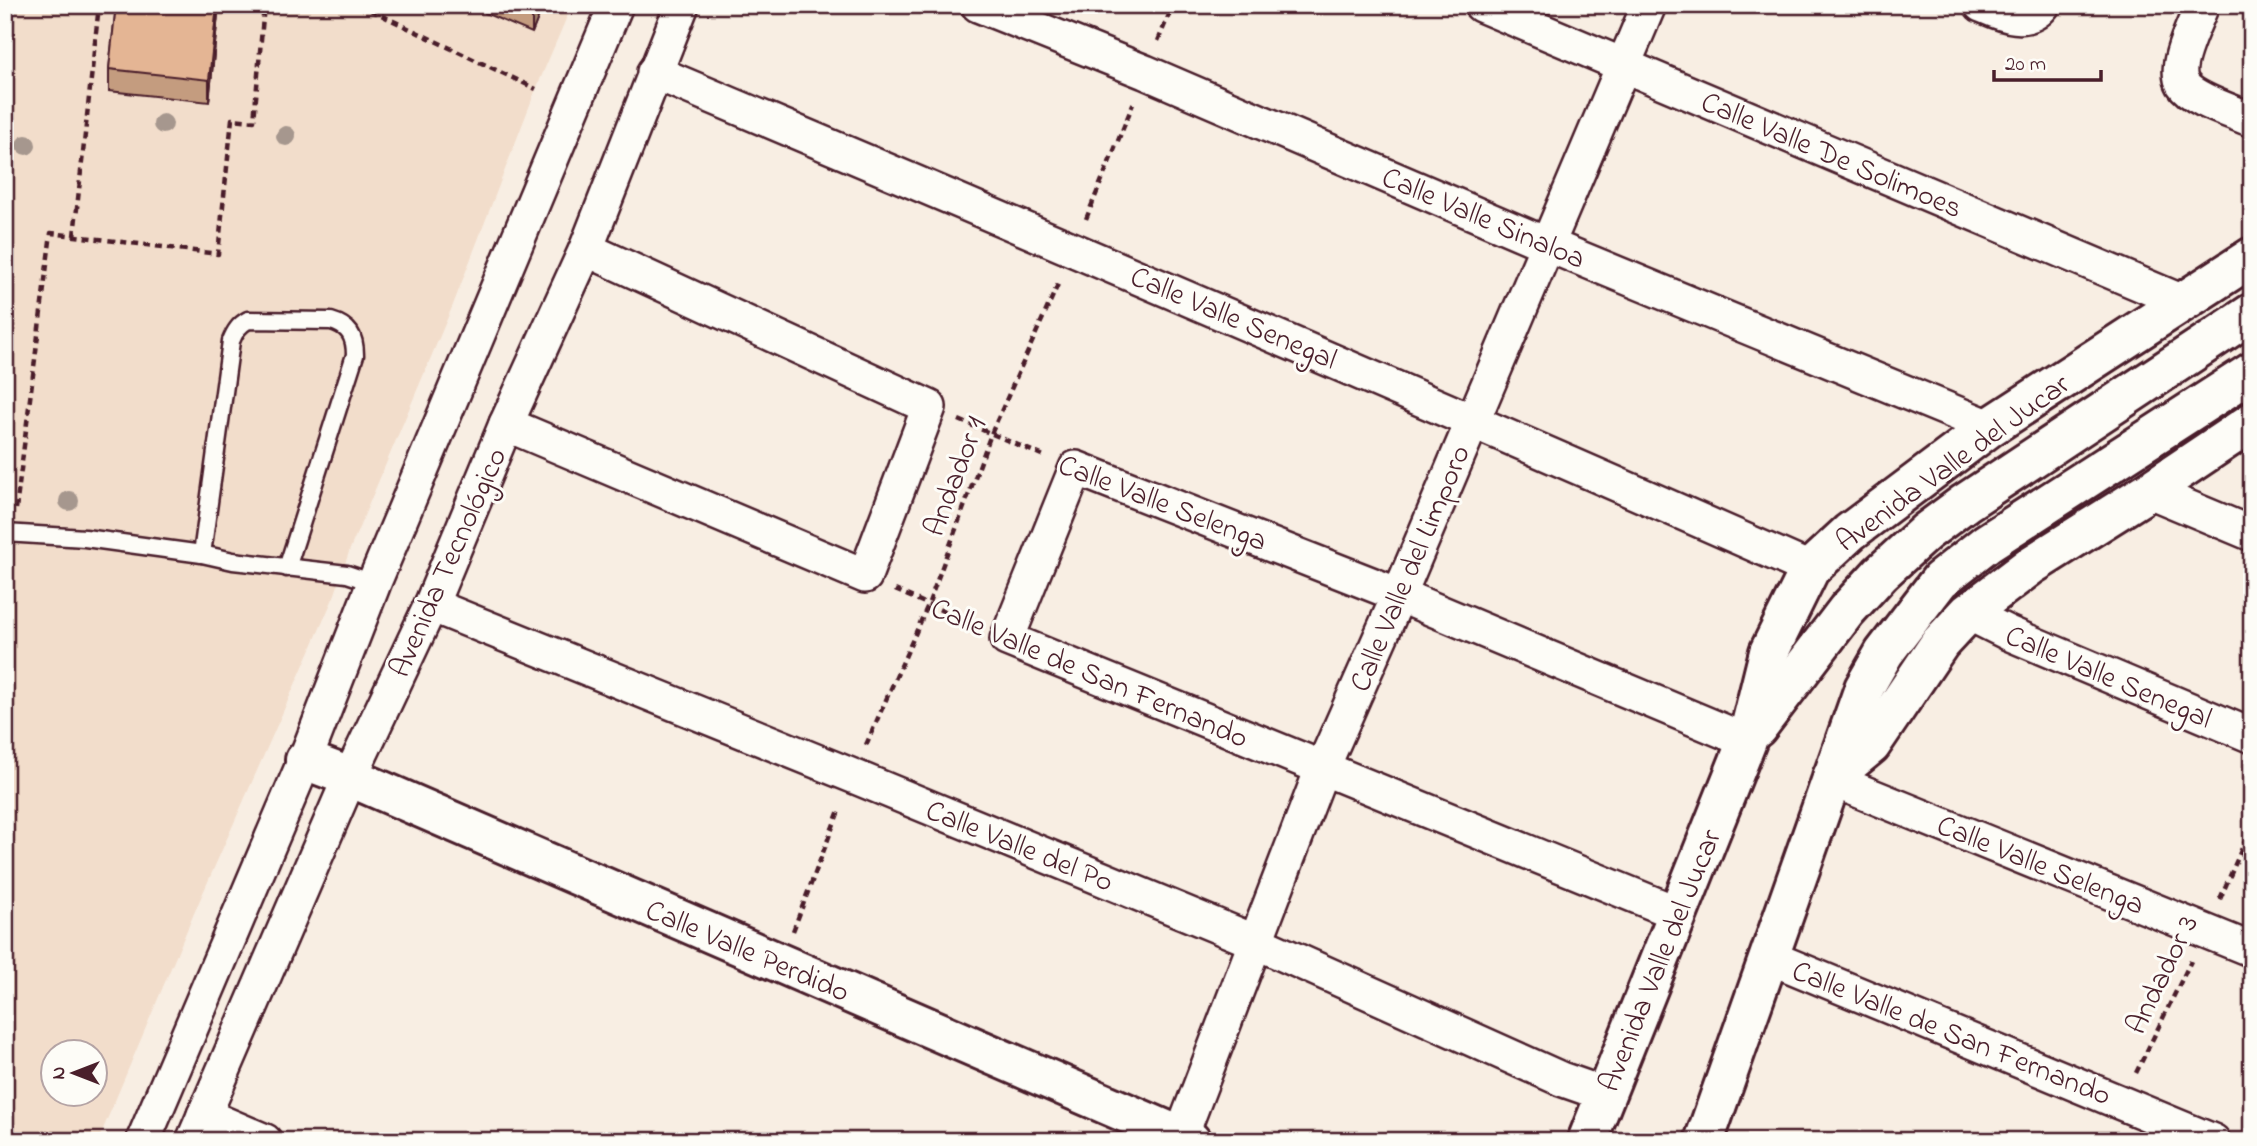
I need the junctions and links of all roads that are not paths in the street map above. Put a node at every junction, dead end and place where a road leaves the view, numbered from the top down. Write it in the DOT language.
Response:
graph roads {
  1 [pos="616,5"];
  2 [pos="682,5"];
  3 [pos="978,5"];
  4 [pos="1481,5"];
  5 [pos="1649,5"];
  6 [pos="1982,5"];
  7 [pos="2202,5"];
  8 [pos="2037,10"];
  9 [pos="1625,66"];
  10 [pos="654,72"];
  11 [pos="2252,120"];
  12 [pos="1548,244"];
  13 [pos="586,249"];
  14 [pos="2252,257"];
  15 [pos="2183,302"];
  16 [pos="2252,313"];
  17 [pos="2252,372"];
  18 [pos="1472,420"];
  19 [pos="2252,422"];
  20 [pos="506,424"];
  21 [pos="1990,427"];
  22 [pos="2149,491"];
  23 [pos="9,534"];
  24 [pos="2252,534"];
  25 [pos="202,554"];
  26 [pos="287,568"];
  27 [pos="1810,569"];
  28 [pos="374,583"];
  29 [pos="1399,595"];
  30 [pos="430,606"];
  31 [pos="1968,613"];
  32 [pos="1007,639"];
  33 [pos="2252,736"];
  34 [pos="1747,741"];
  35 [pos="305,760"];
  36 [pos="1322,769"];
  37 [pos="350,777"];
  38 [pos="1830,779"];
  39 [pos="1677,913"];
  40 [pos="1256,942"];
  41 [pos="2252,950"];
  42 [pos="1769,957"];
  43 [pos="1604,1094"];
  44 [pos="198,1128"];
  45 [pos="1712,1138"];
  46 [pos="1186,1139"];
  47 [pos="143,1141"];
  48 [pos="265,1141"];
  49 [pos="1587,1141"];
  50 [pos="2213,1141"];
  1 -- 28 [label="street, Avenida Tecnológico"];
  2 -- 10 [label="street, Avenida Tecnológico"];
  3 -- 12 [label="street, Calle Valle Sinaloa"];
  4 -- 9 [label="street, Calle Valle De Solimoes"];
  5 -- 9 [label="street, Calle Valle del Limporo"];
  6 -- 8 [label="street"];
  7 -- 11 [label="street"];
  9 -- 12 [label="street, Calle Valle del Limporo"];
  9 -- 15 [label="street, Calle Valle De Solimoes"];
  10 -- 13 [label="street, Avenida Tecnológico"];
  10 -- 18 [label="street, Calle Valle Senegal"];
  12 -- 18 [label="street, Calle Valle del Limporo"];
  12 -- 21 [label="street, Calle Valle Sinaloa"];
  13 -- 20 [label="street, Avenida Tecnológico"];
  13 -- 20 [label="street"];
  14 -- 15 [label="main road, Avenida Valle del Jucar"];
  15 -- 21 [label="main road, Avenida Valle del Jucar"];
  16 -- 34 [label="main road, Avenida Valle del Jucar"];
  17 -- 38 [label="main road"];
  18 -- 27 [label="street, Calle Valle Senegal"];
  18 -- 29 [label="street, Calle Valle del Limporo"];
  19 -- 22 [label="main road"];
  20 -- 30 [label="street, Avenida Tecnológico"];
  21 -- 27 [label="main road, Avenida Valle del Jucar"];
  22 -- 24 [label="street"];
  22 -- 31 [label="main road"];
  23 -- 25 [label="lane"];
  25 -- 26 [label="lane"];
  25 -- 26 [label="lane"];
  26 -- 28 [label="lane"];
  27 -- 34 [label="main road, Avenida Valle del Jucar"];
  28 -- 35 [label="street, Avenida Tecnológico"];
  29 -- 32 [label="street, Calle Valle Selenga"];
  29 -- 34 [label="street, Calle Valle Selenga"];
  29 -- 36 [label="street, Calle Valle del Limporo"];
  30 -- 37 [label="street, Avenida Tecnológico"];
  30 -- 40 [label="street, Calle Valle del Po"];
  31 -- 33 [label="street, Calle Valle Senegal"];
  31 -- 38 [label="main road"];
  32 -- 36 [label="street, Calle Valle de San Fernando"];
  34 -- 39 [label="main road, Avenida Valle del Jucar"];
  35 -- 37 [label="main road, Calle Valle Perdido"];
  35 -- 47 [label="street, Avenida Tecnológico"];
  36 -- 39 [label="street, Calle Valle de San Fernando"];
  36 -- 40 [label="street, Calle Valle del Limporo"];
  37 -- 44 [label="street, Avenida Tecnológico"];
  37 -- 46 [label="main road, Calle Valle Perdido"];
  38 -- 41 [label="street, Calle Valle Selenga"];
  38 -- 42 [label="main road"];
  39 -- 43 [label="main road, Avenida Valle del Jucar"];
  40 -- 43 [label="street, Calle Valle del Po"];
  40 -- 46 [label="street, Calle Valle del Limporo"];
  42 -- 45 [label="main road"];
  42 -- 50 [label="street, Calle Valle de San Fernando"];
  43 -- 49 [label="main road, Avenida Valle del Jucar"];
  44 -- 48 [label="street"];
}
